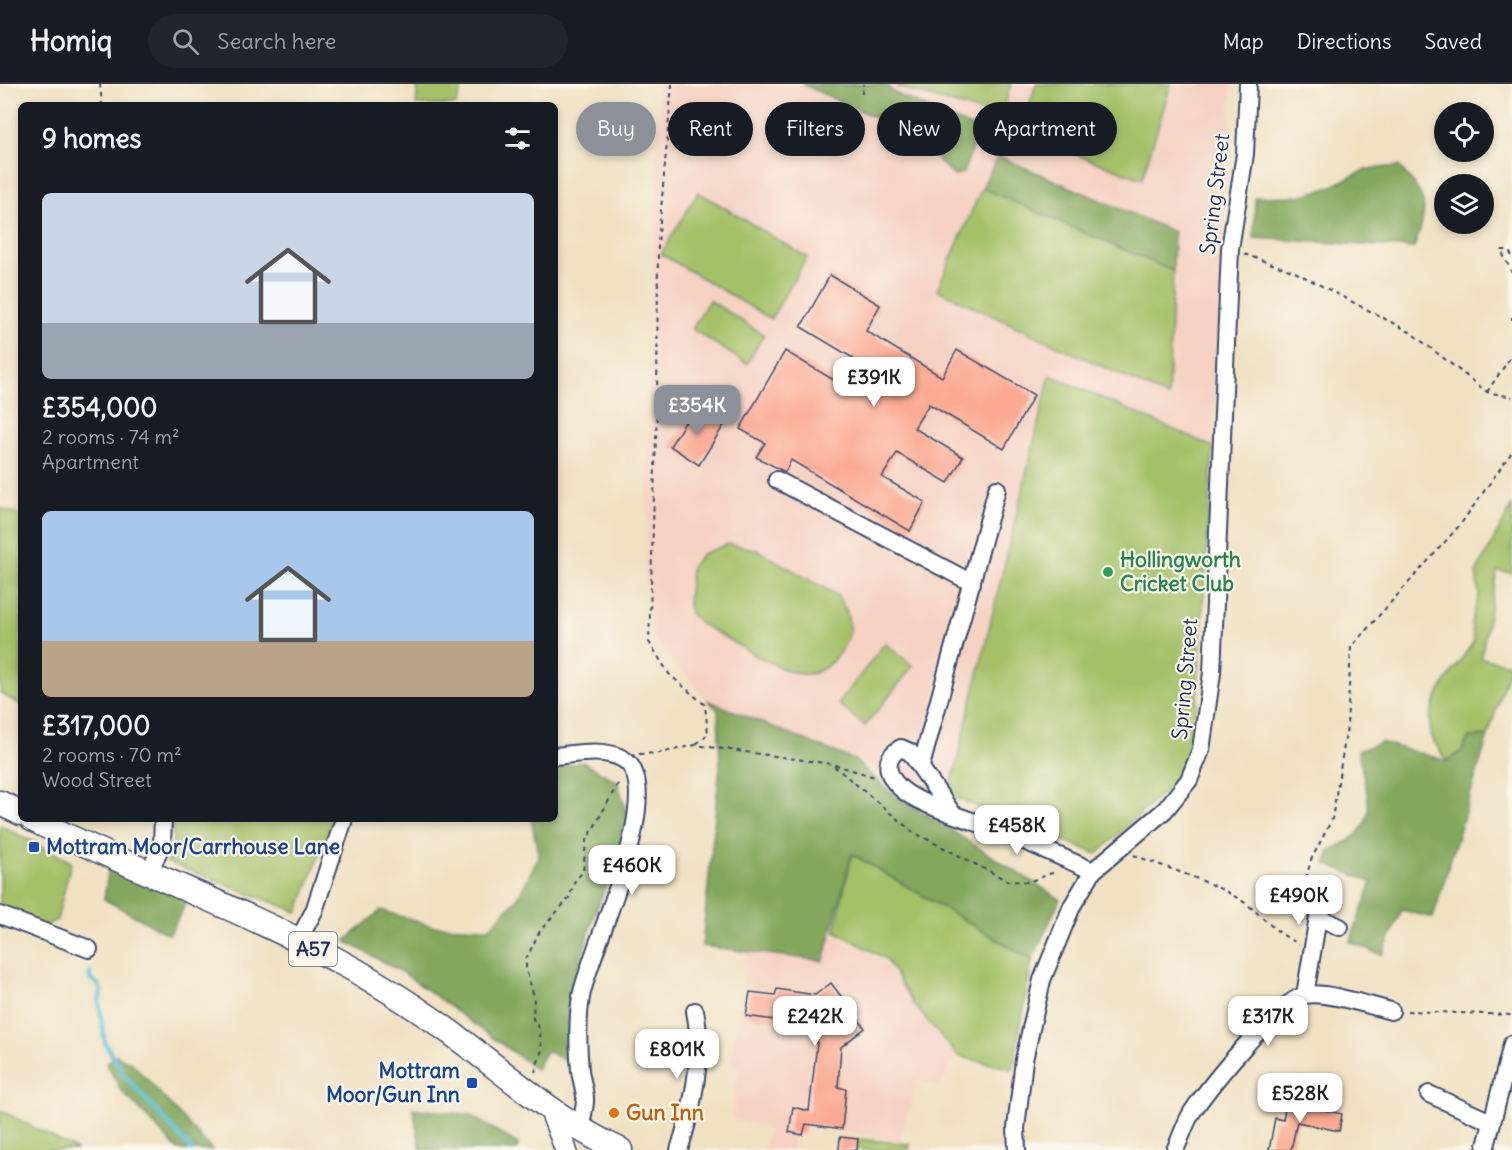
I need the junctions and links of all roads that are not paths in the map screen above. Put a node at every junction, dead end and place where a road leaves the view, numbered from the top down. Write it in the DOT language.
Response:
graph roads {
  1 [pos="1248,84"];
  2 [pos="777,480"];
  3 [pos="998,489"];
  4 [pos="972,582"];
  5 [pos="558,756"];
  6 [pos="921,766"];
  7 [pos="0,803"];
  8 [pos="18,812"];
  9 [pos="952,813"];
  10 [pos="38,822"];
  11 [pos="163,822"];
  12 [pos="343,822"];
  13 [pos="1093,872"];
  14 [pos="149,874"];
  15 [pos="0,915"];
  16 [pos="1340,927"];
  17 [pos="298,941"];
  18 [pos="89,949"];
  19 [pos="1305,995"];
  20 [pos="695,1011"];
  21 [pos="1391,1011"];
  22 [pos="1512,1044"];
  23 [pos="1429,1094"];
  24 [pos="550,1108"];
  25 [pos="1491,1122"];
  26 [pos="578,1140"];
  27 [pos="566,1150"];
  28 [pos="620,1150"];
  29 [pos="679,1150"];
  30 [pos="1017,1150"];
  31 [pos="1175,1150"];
  32 [pos="1485,1150"];
  1 -- 13 [label="street, Spring Street"];
  2 -- 4 [label="street"];
  3 -- 4 [label="street"];
  4 -- 6 [label="street"];
  5 -- 26 [label="street"];
  6 -- 9 [label="street"];
  6 -- 9 [label="street"];
  7 -- 8 [label="highway"];
  9 -- 13 [label="street"];
  10 -- 14 [label="highway, A57"];
  11 -- 14 [label="street"];
  12 -- 17 [label="street"];
  13 -- 30 [label="street, Spring Street"];
  14 -- 17 [label="highway, A57"];
  15 -- 18 [label="street"];
  16 -- 19 [label="street"];
  17 -- 24 [label="highway, A57"];
  19 -- 21 [label="street"];
  19 -- 31 [label="street"];
  20 -- 29 [label="street"];
  22 -- 25 [label="street"];
  23 -- 25 [label="street"];
  24 -- 26 [label="highway, A57"];
  24 -- 27 [label="main road"];
  25 -- 32 [label="street"];
  26 -- 28 [label="highway"];
}
